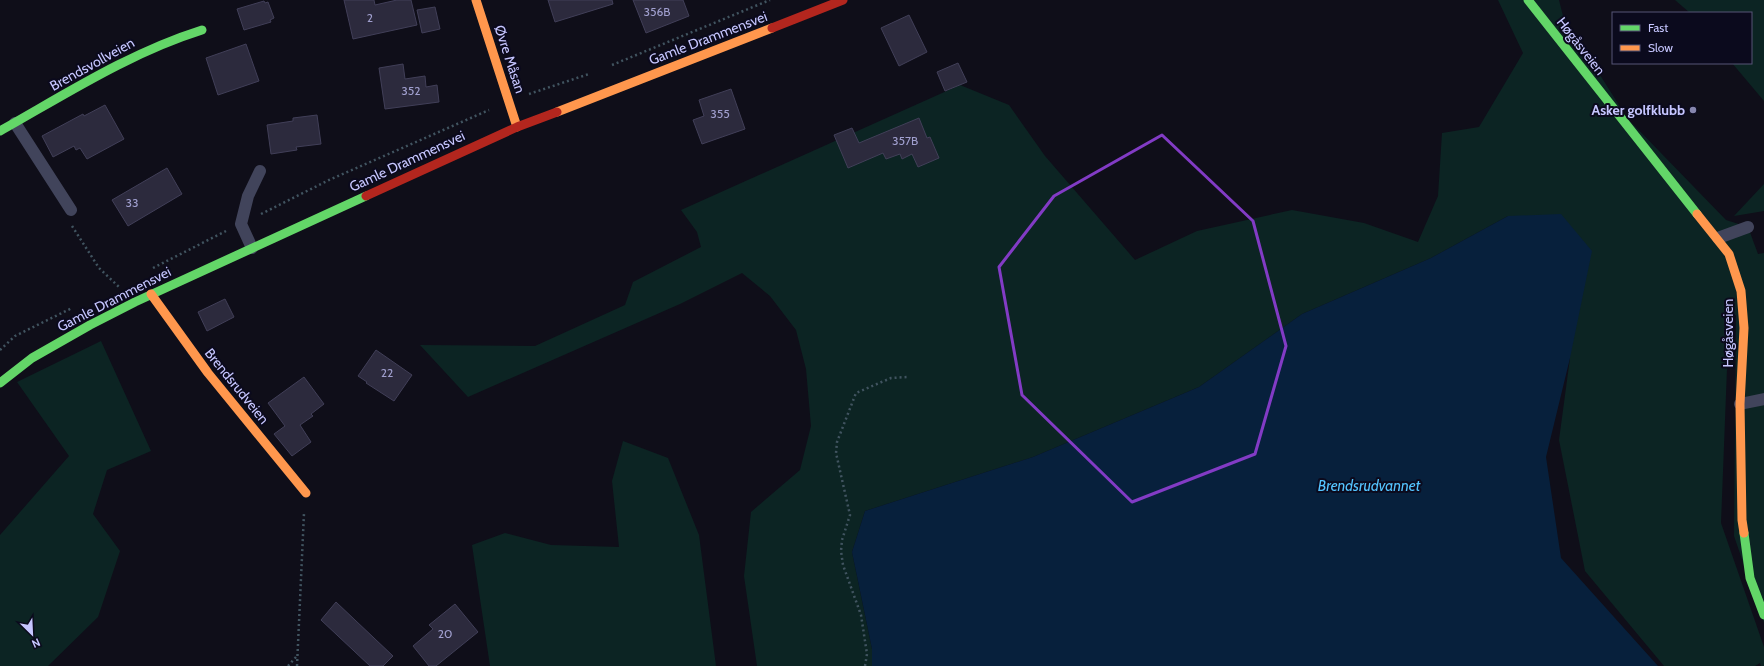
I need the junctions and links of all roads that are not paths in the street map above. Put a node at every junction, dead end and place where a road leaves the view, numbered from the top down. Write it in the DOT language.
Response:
graph roads {
  1 [pos="476,0"];
  2 [pos="843,0"];
  3 [pos="1528,0"];
  4 [pos="202,30"];
  5 [pos="15,123"];
  6 [pos="517,127"];
  7 [pos="0,131"];
  8 [pos="260,171"];
  9 [pos="71,210"];
  10 [pos="1748,227"];
  11 [pos="1718,238"];
  12 [pos="252,248"];
  13 [pos="151,294"];
  14 [pos="0,383"];
  15 [pos="1764,399"];
  16 [pos="1740,404"];
  17 [pos="306,493"];
  18 [pos="1764,615"];
  1 -- 6 [label="street, Øvre Måsan"];
  2 -- 6 [label="street, Gamle Drammensvei"];
  3 -- 11 [label="street, Høgåsveien"];
  4 -- 5 [label="street, Brendsvollveien"];
  5 -- 7 [label="street, Brendsvollveien"];
  5 -- 9 [label="lane"];
  6 -- 12 [label="street, Gamle Drammensvei"];
  8 -- 12 [label="lane"];
  10 -- 11 [label="lane"];
  11 -- 16 [label="street, Høgåsveien"];
  12 -- 13 [label="street, Gamle Drammensvei"];
  13 -- 14 [label="street, Gamle Drammensvei"];
  13 -- 17 [label="street, Brendsrudveien"];
  15 -- 16 [label="lane"];
  16 -- 18 [label="street, Høgåsveien"];
}
